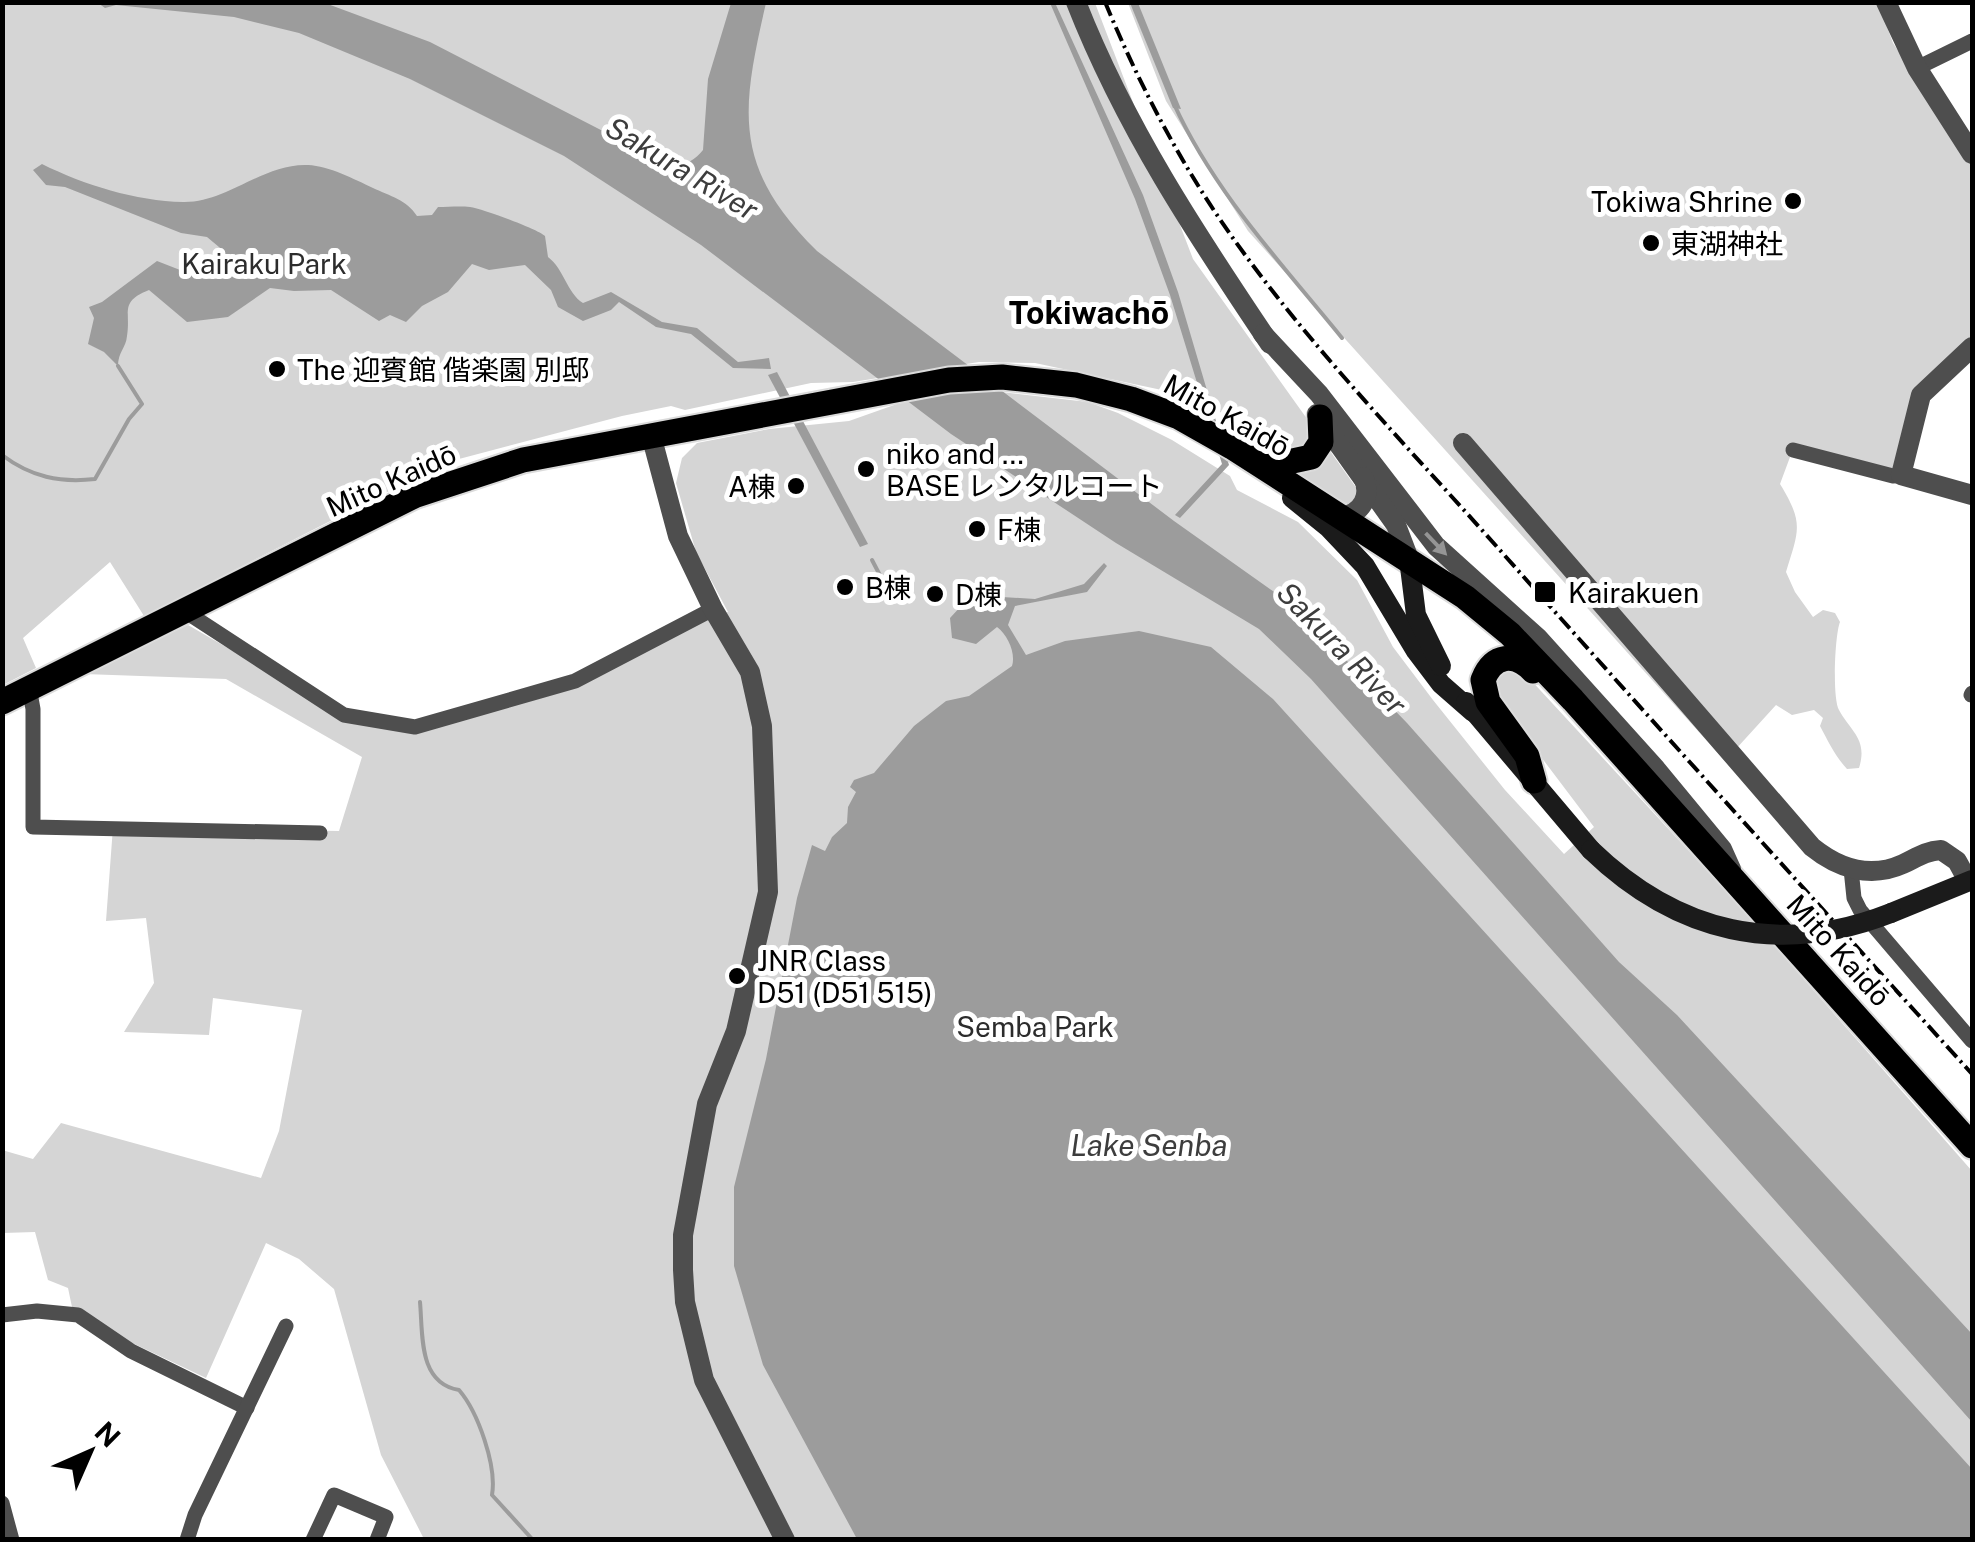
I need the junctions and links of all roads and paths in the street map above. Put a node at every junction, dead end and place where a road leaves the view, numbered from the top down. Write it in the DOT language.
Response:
graph roads {
  1 [pos="1076,2"];
  2 [pos="1886,2"];
  3 [pos="1972,41"];
  4 [pos="1917,68"];
  5 [pos="1972,154"];
  6 [pos="1263,334"];
  7 [pos="1972,348"];
  8 [pos="1153,406"];
  9 [pos="1179,417"];
  10 [pos="1320,417"];
  11 [pos="651,435"];
  12 [pos="1463,443"];
  13 [pos="1793,450"];
  14 [pos="1900,474"];
  15 [pos="1362,476"];
  16 [pos="1972,495"];
  17 [pos="1342,517"];
  18 [pos="1409,559"];
  19 [pos="713,609"];
  20 [pos="182,610"];
  21 [pos="30,687"];
  22 [pos="1573,700"];
  23 [pos="2,702"];
  24 [pos="1473,712"];
  25 [pos="1534,781"];
  26 [pos="320,834"];
  27 [pos="1851,869"];
  28 [pos="1735,879"];
  29 [pos="1970,880"];
  30 [pos="1972,1041"];
  31 [pos="1972,1146"];
  32 [pos="2,1315"];
  33 [pos="286,1326"];
  34 [pos="247,1408"];
  35 [pos="2,1502"];
  36 [pos="12,1540"];
  37 [pos="187,1540"];
  38 [pos="314,1540"];
  39 [pos="377,1540"];
  40 [pos="784,1540"];
  1 -- 6 [label="street"];
  2 -- 4 [label="street"];
  3 -- 4 [label="street"];
  4 -- 5 [label="street"];
  6 -- 10 [label="street"];
  6 -- 28 [label="street, one-way"];
  7 -- 14 [label="street"];
  8 -- 9 [label="main road, Mito Kaidō"];
  8 -- 11 [label="main road, Mito Kaidō"];
  8 -- 24 [label="main road"];
  9 -- 10 [label="main road"];
  9 -- 17 [label="main road, Mito Kaidō"];
  10 -- 15 [label="street"];
  11 -- 19 [label="street"];
  11 -- 20 [label="main road, Mito Kaidō"];
  12 -- 27 [label="street"];
  13 -- 14 [label="street"];
  14 -- 16 [label="street"];
  15 -- 17 [label="street"];
  15 -- 18 [label="street"];
  17 -- 18 [label="main road, Mito Kaidō"];
  18 -- 22 [label="main road, Mito Kaidō"];
  18 -- 24 [label="main road"];
  19 -- 20 [label="street"];
  19 -- 40 [label="street"];
  20 -- 21 [label="main road, Mito Kaidō"];
  21 -- 23 [label="main road, Mito Kaidō"];
  21 -- 26 [label="street"];
  22 -- 25 [label="main road"];
  22 -- 28 [label="main road, Mito Kaidō"];
  24 -- 25 [label="main road"];
  25 -- 29 [label="main road, bridge"];
  27 -- 29 [label="street"];
  27 -- 30 [label="street"];
  28 -- 31 [label="main road, Mito Kaidō"];
  32 -- 34 [label="street"];
  33 -- 34 [label="street"];
  34 -- 37 [label="street"];
  35 -- 36 [label="street"];
  38 -- 39 [label="street"];
}
